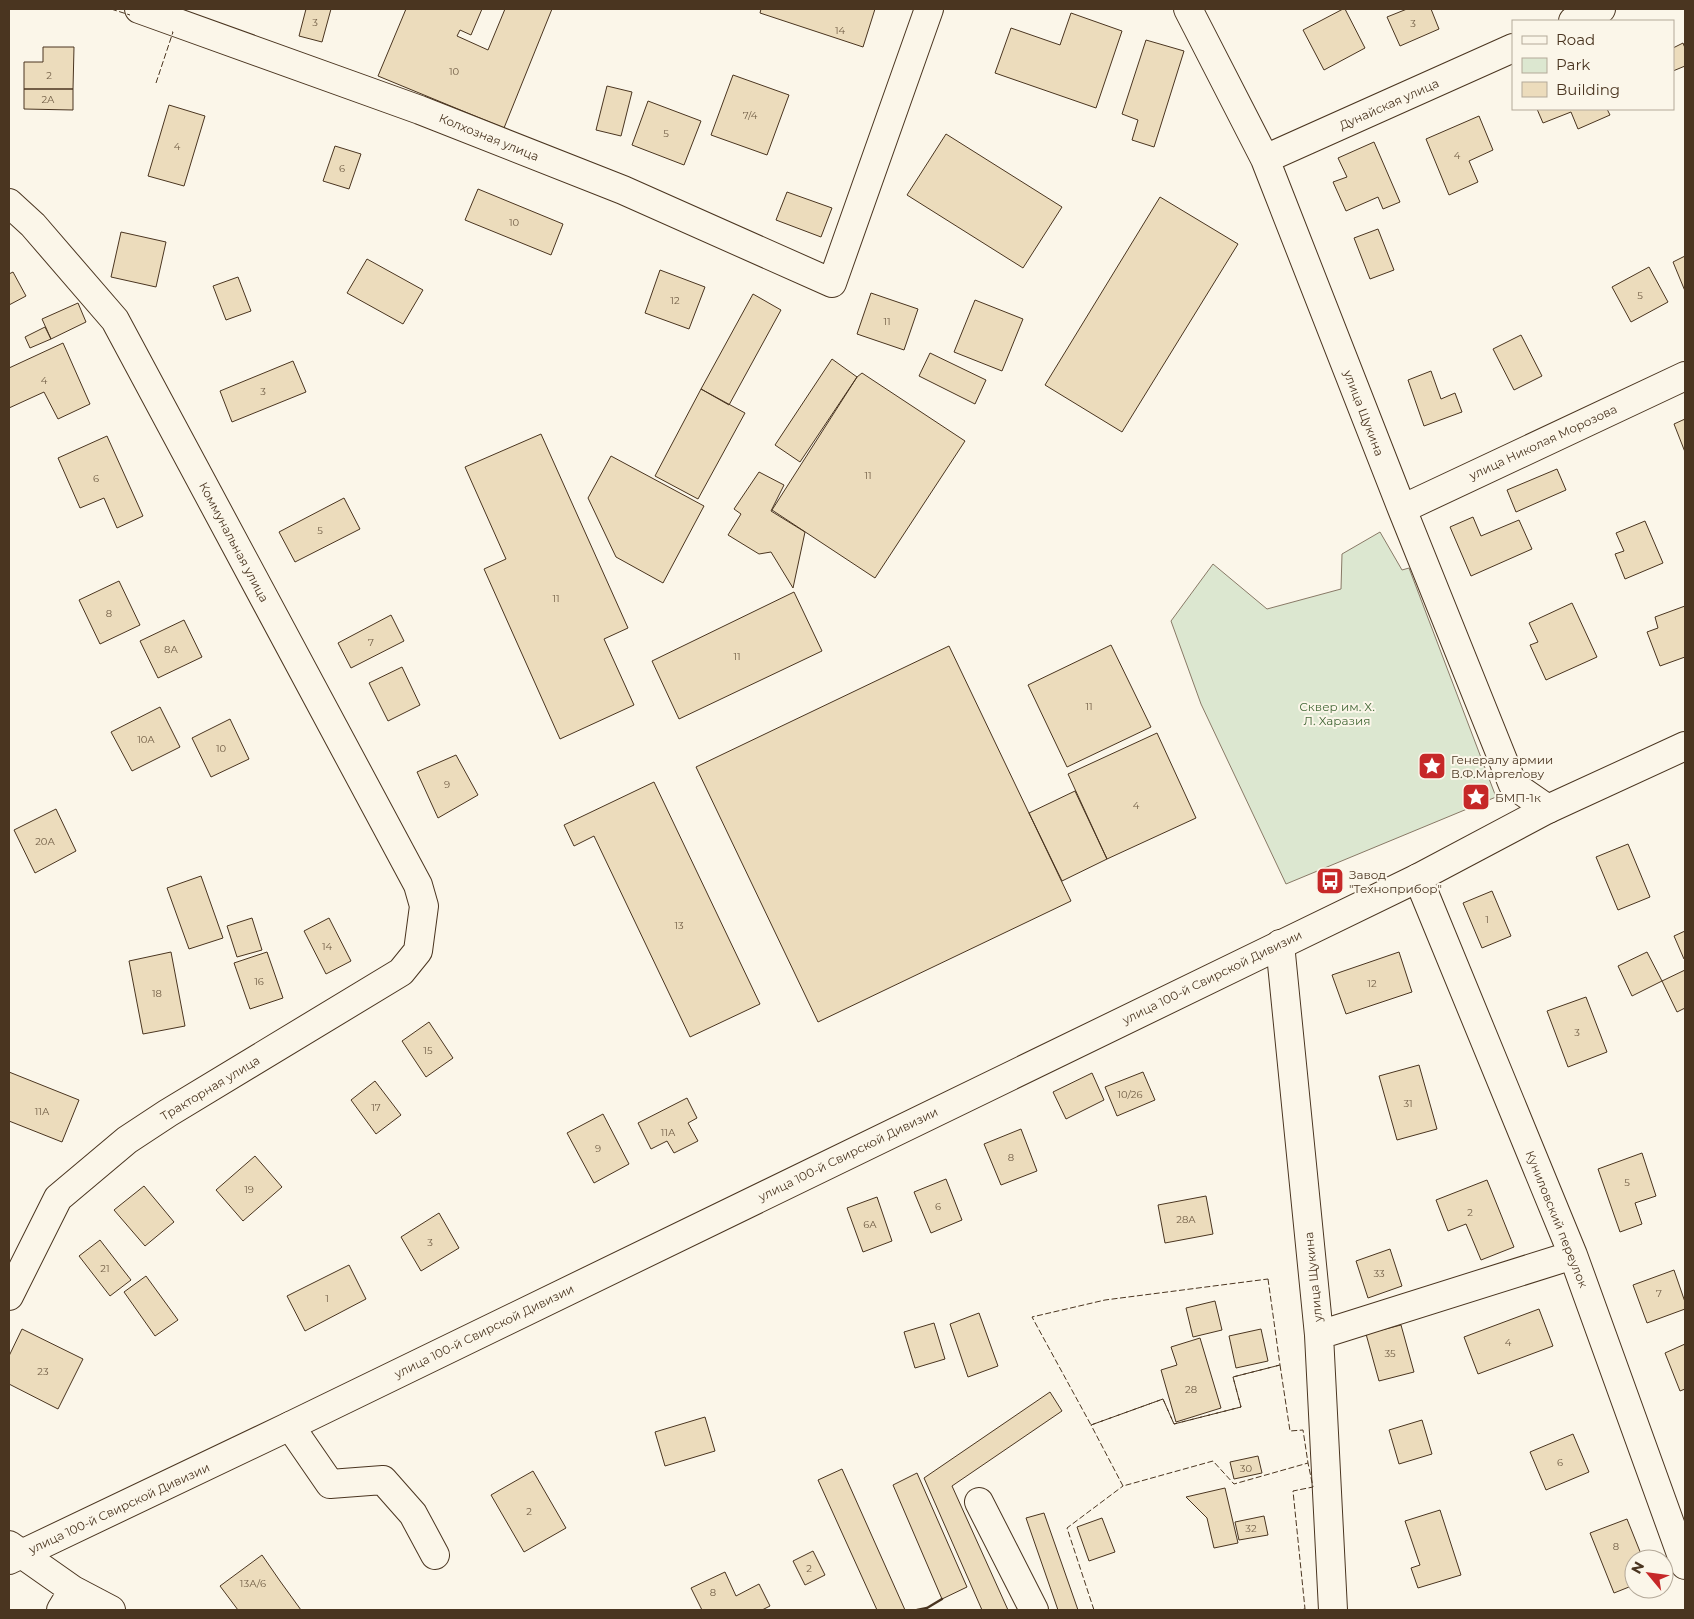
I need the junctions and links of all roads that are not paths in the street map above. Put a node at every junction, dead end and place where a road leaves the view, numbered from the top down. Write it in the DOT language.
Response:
graph roads {
  1 [pos="139,9"];
  2 [pos="929,9"];
  3 [pos="1188,9"];
  4 [pos="1601,9"];
  5 [pos="1575,20"];
  6 [pos="1512,48"];
  7 [pos="1265,159"];
  8 [pos="9,203"];
  9 [pos="1685,376"];
  10 [pos="1402,509"];
  11 [pos="1685,746"];
  12 [pos="1548,808"];
  13 [pos="1418,878"];
  14 [pos="424,906"];
  15 [pos="1280,944"];
  16 [pos="1573,1255"];
  17 [pos="9,1296"];
  18 [pos="1319,1334"];
  19 [pos="290,1426"];
  20 [pos="979,1502"];
  21 [pos="13,1553"];
  22 [pos="434,1555"];
  23 [pos="1685,1565"];
  24 [pos="67,1600"];
  25 [pos="111,1610"];
  26 [pos="1034,1610"];
  27 [pos="1333,1610"];
  1 -- 2 [label="street, Колхозная улица"];
  3 -- 7 [label="street, улица Щукина"];
  4 -- 5 [label="street"];
  6 -- 7 [label="street, Дунайская улица"];
  7 -- 10 [label="street, улица Щукина"];
  8 -- 14 [label="street, Коммунальная улица"];
  9 -- 10 [label="street, улица Николая Морозова"];
  10 -- 12 [label="street, улица Щукина"];
  11 -- 12 [label="street, улица 100-й Свирской Дивизии"];
  12 -- 13 [label="street, улица 100-й Свирской Дивизии"];
  13 -- 15 [label="street, улица 100-й Свирской Дивизии"];
  13 -- 16 [label="street, Куниловский переулок"];
  14 -- 17 [label="street, Тракторная улица"];
  15 -- 18 [label="street, улица Щукина"];
  15 -- 19 [label="street, улица 100-й Свирской Дивизии"];
  16 -- 18 [label="street"];
  16 -- 23 [label="street, Куниловский переулок"];
  18 -- 27 [label="street, улица Щукина"];
  19 -- 21 [label="street, улица 100-й Свирской Дивизии"];
  19 -- 22 [label="street"];
  20 -- 26 [label="street"];
  21 -- 24 [label="street"];
  24 -- 25 [label="street"];
}
